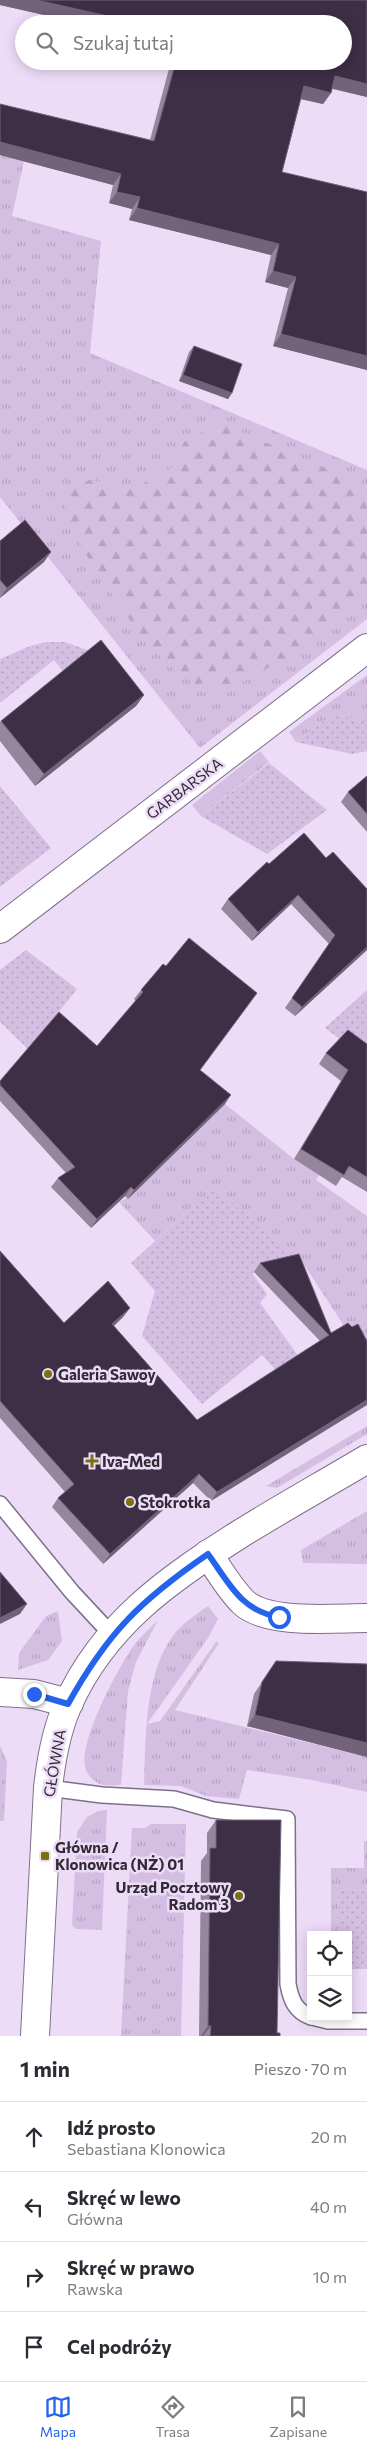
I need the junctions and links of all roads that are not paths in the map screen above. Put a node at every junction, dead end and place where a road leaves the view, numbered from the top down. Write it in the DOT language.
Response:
graph roads {
  1 [pos="367,648"];
  2 [pos="0,929"];
  3 [pos="367,1459"];
  4 [pos="0,1504"];
  5 [pos="208,1554"];
  6 [pos="367,1618"];
  7 [pos="112,1635"];
  8 [pos="0,1692"];
  9 [pos="68,1704"];
  10 [pos="48,1788"];
  11 [pos="307,2014"];
  12 [pos="352,2021"];
  13 [pos="367,2021"];
  14 [pos="35,2036"];
  1 -- 2 [label="street, GARBARSKA"];
  3 -- 5 [label="street, GŁÓWNA"];
  4 -- 7 [label="lane"];
  5 -- 6 [label="street"];
  5 -- 7 [label="street, GŁÓWNA"];
  7 -- 9 [label="street, GŁÓWNA"];
  8 -- 9 [label="street"];
  9 -- 10 [label="street, GŁÓWNA"];
  10 -- 11 [label="lane"];
  10 -- 14 [label="street, GŁÓWNA"];
  12 -- 13 [label="lane"];
}
